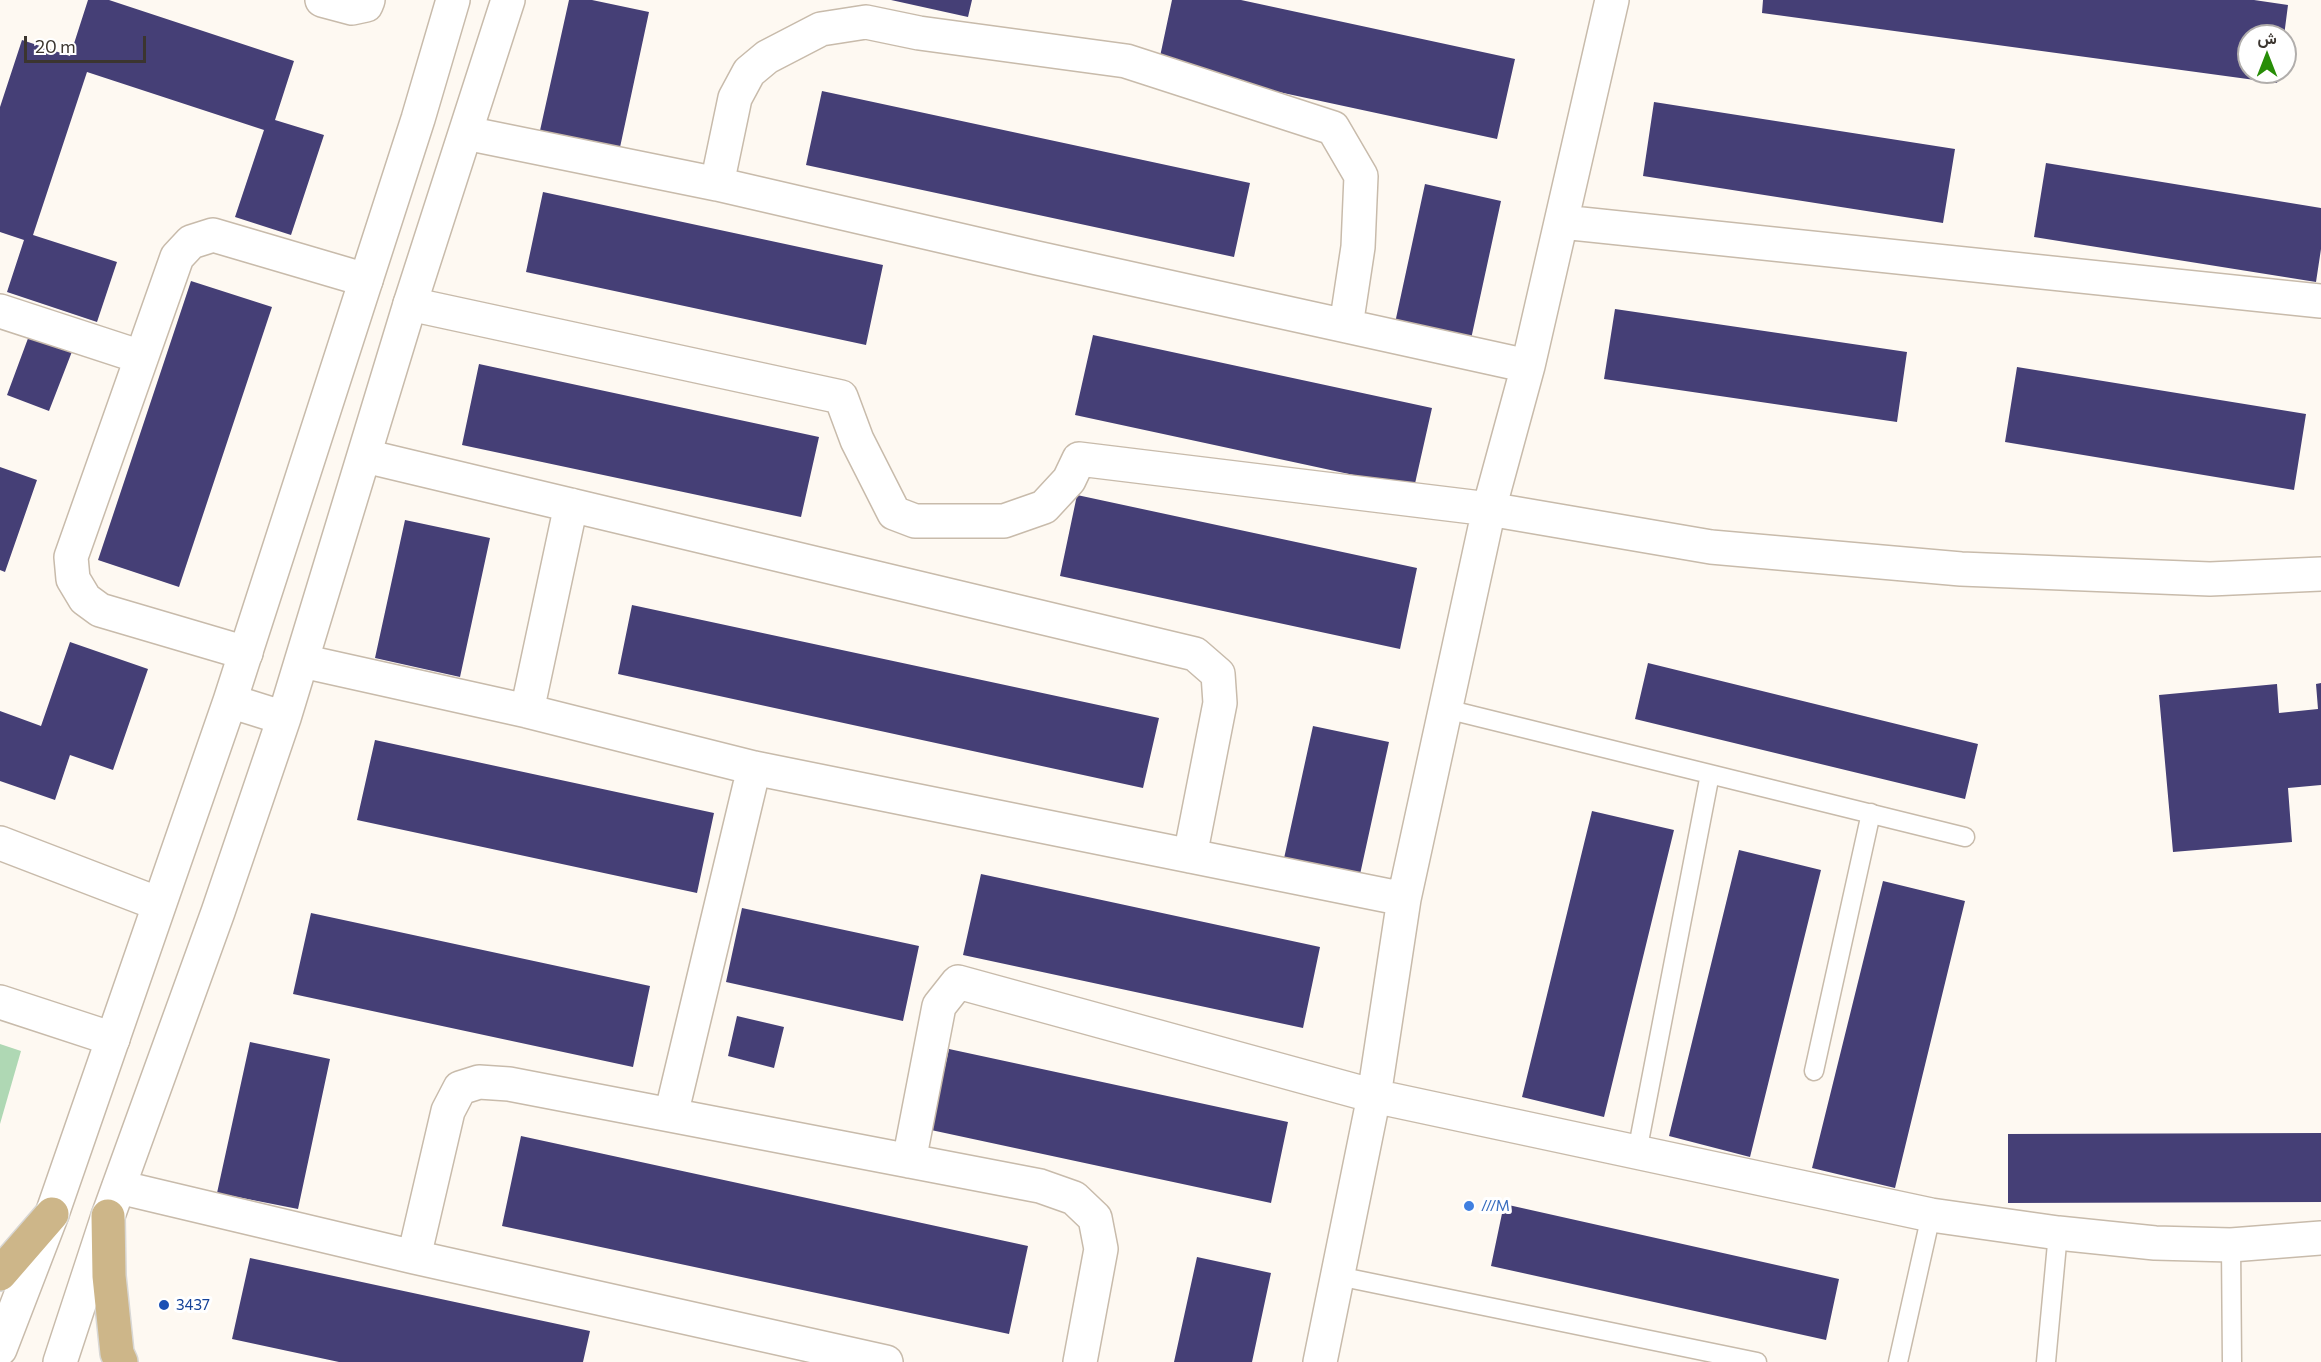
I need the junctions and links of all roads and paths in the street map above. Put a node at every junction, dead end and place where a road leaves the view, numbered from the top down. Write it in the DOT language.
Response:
graph roads {
  1 [pos="322,0"];
  2 [pos="368,0"];
  3 [pos="453,0"];
  4 [pos="508,0"];
  5 [pos="1612,0"];
  6 [pos="466,133"];
  7 [pos="717,184"];
  8 [pos="1562,222"];
  9 [pos="366,280"];
  10 [pos="2321,301"];
  11 [pos="410,304"];
  12 [pos="0,311"];
  13 [pos="1346,326"];
  14 [pos="141,357"];
  15 [pos="1528,366"];
  16 [pos="365,456"];
  17 [pos="571,505"];
  18 [pos="1489,509"];
  19 [pos="2321,574"];
  20 [pos="246,653"];
  21 [pos="302,662"];
  22 [pos="230,701"];
  23 [pos="1446,709"];
  24 [pos="527,711"];
  25 [pos="284,717"];
  26 [pos="754,768"];
  27 [pos="1710,774"];
  28 [pos="1871,813"];
  29 [pos="1965,837"];
  30 [pos="0,843"];
  31 [pos="1190,856"];
  32 [pos="1404,899"];
  33 [pos="159,904"];
  34 [pos="0,1002"];
  35 [pos="113,1039"];
  36 [pos="1814,1071"];
  37 [pos="1374,1096"];
  38 [pos="670,1115"];
  39 [pos="1637,1152"];
  40 [pos="909,1161"];
  41 [pos="113,1201"];
  42 [pos="52,1214"];
  43 [pos="1930,1215"];
  44 [pos="2058,1233"];
  45 [pos="2321,1238"];
  46 [pos="2231,1245"];
  47 [pos="414,1257"];
  48 [pos="0,1274"];
  49 [pos="1338,1276"];
  50 [pos="0,1349"];
  51 [pos="60,1362"];
  52 [pos="121,1362"];
  53 [pos="886,1362"];
  54 [pos="1080,1362"];
  55 [pos="1320,1362"];
  56 [pos="1757,1362"];
  57 [pos="1898,1362"];
  58 [pos="2046,1362"];
  59 [pos="2232,1362"];
  1 -- 2 [label="street"];
  3 -- 9 [label="street"];
  4 -- 6 [label="street"];
  5 -- 8 [label="street"];
  6 -- 7 [label="street"];
  6 -- 11 [label="street"];
  7 -- 13 [label="street"];
  7 -- 13 [label="street"];
  8 -- 10 [label="street"];
  8 -- 15 [label="street"];
  9 -- 14 [label="street"];
  9 -- 20 [label="street"];
  11 -- 16 [label="street"];
  11 -- 18 [label="street"];
  12 -- 14 [label="street"];
  13 -- 15 [label="street"];
  14 -- 20 [label="street"];
  15 -- 18 [label="street"];
  16 -- 17 [label="street"];
  16 -- 21 [label="street"];
  17 -- 24 [label="street"];
  17 -- 31 [label="street"];
  18 -- 19 [label="street"];
  18 -- 23 [label="street"];
  20 -- 22 [label="street"];
  21 -- 24 [label="street"];
  21 -- 25 [label="street"];
  22 -- 25 [label="street"];
  22 -- 33 [label="street"];
  23 -- 27 [label="lane"];
  23 -- 32 [label="street"];
  24 -- 26 [label="street"];
  25 -- 41 [label="street"];
  26 -- 31 [label="street"];
  26 -- 38 [label="street"];
  27 -- 28 [label="lane"];
  27 -- 39 [label="lane"];
  28 -- 29 [label="lane"];
  28 -- 36 [label="lane"];
  30 -- 33 [label="street"];
  31 -- 32 [label="street"];
  32 -- 37 [label="street"];
  33 -- 35 [label="street"];
  34 -- 35 [label="street"];
  35 -- 42 [label="street"];
  37 -- 39 [label="street"];
  37 -- 40 [label="street"];
  37 -- 49 [label="street"];
  38 -- 40 [label="street"];
  38 -- 47 [label="street"];
  39 -- 43 [label="street"];
  40 -- 54 [label="street"];
  41 -- 47 [label="street"];
  41 -- 51 [label="street"];
  41 -- 52 [label="main road"];
  42 -- 48 [label="main road"];
  42 -- 50 [label="street"];
  43 -- 44 [label="street"];
  43 -- 57 [label="lane"];
  44 -- 46 [label="street"];
  44 -- 58 [label="lane"];
  45 -- 46 [label="street"];
  46 -- 59 [label="lane"];
  47 -- 53 [label="street"];
  49 -- 55 [label="street"];
  49 -- 56 [label="lane"];
}
